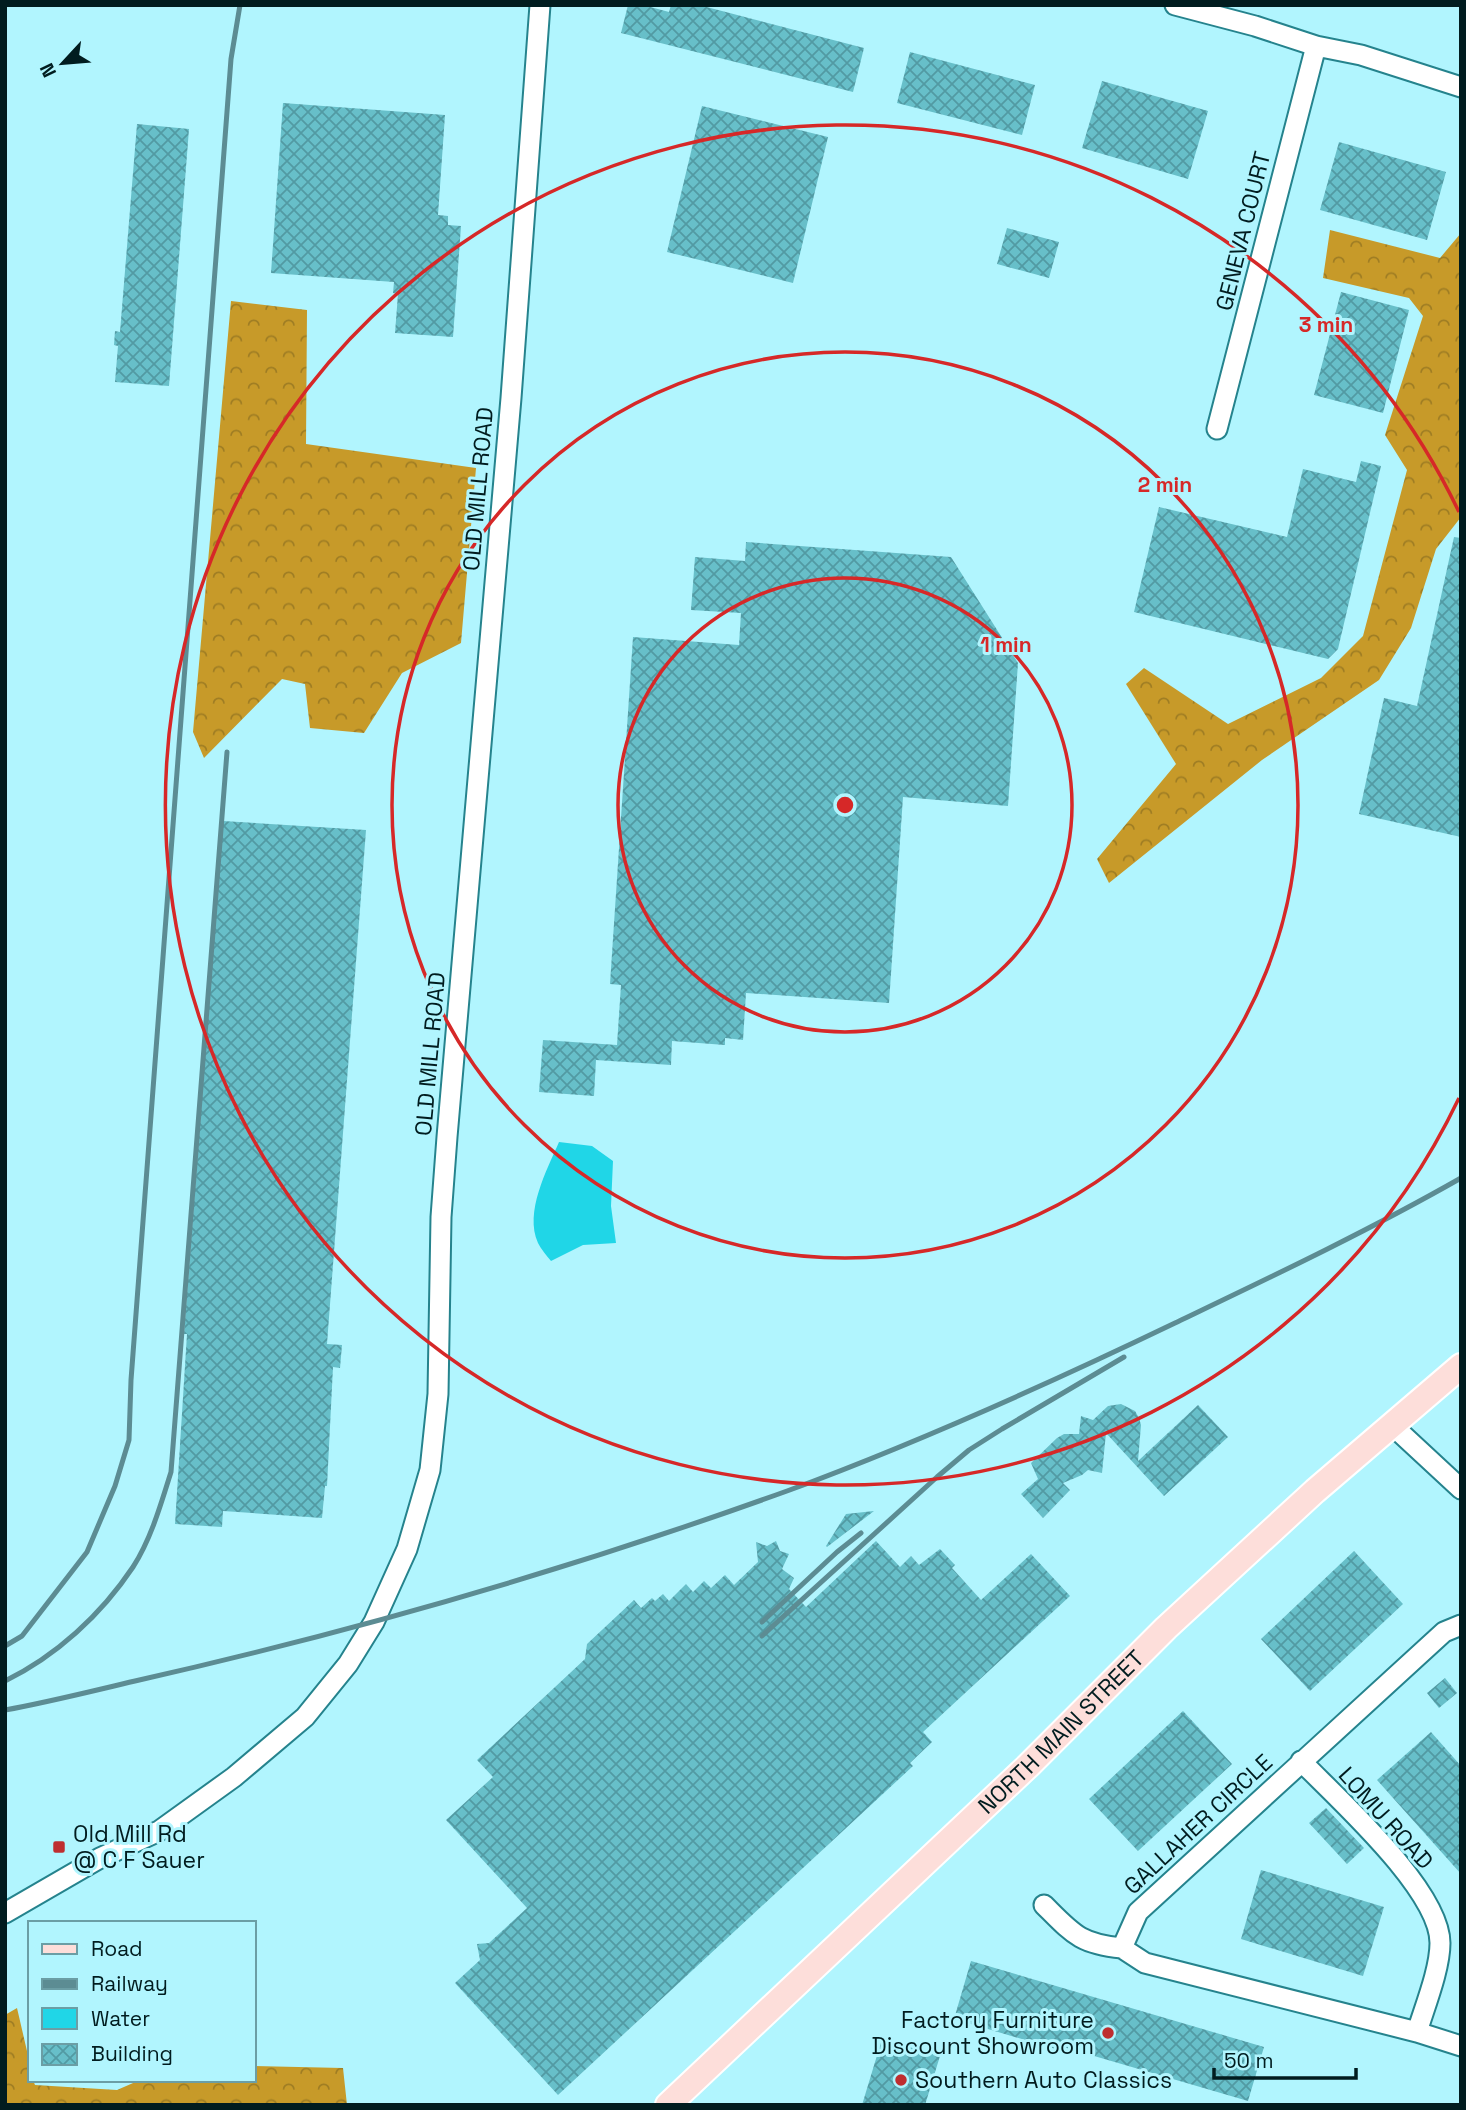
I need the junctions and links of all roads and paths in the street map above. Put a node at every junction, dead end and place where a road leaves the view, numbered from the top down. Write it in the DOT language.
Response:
graph roads {
  1 [pos="540,5"];
  2 [pos="1175,5"];
  3 [pos="1316,46"];
  4 [pos="1461,87"];
  5 [pos="1217,429"];
  6 [pos="1461,1366"];
  7 [pos="1393,1426"];
  8 [pos="1461,1489"];
  9 [pos="1461,1625"];
  10 [pos="1301,1761"];
  11 [pos="1044,1905"];
  12 [pos="5,1913"];
  13 [pos="1122,1948"];
  14 [pos="1417,2032"];
  15 [pos="1461,2046"];
  16 [pos="668,2105"];
  1 -- 12 [label="street, OLD MILL ROAD"];
  2 -- 3 [label="street"];
  3 -- 4 [label="street"];
  3 -- 5 [label="street, GENEVA COURT"];
  6 -- 7 [label="main road, NORTH MAIN STREET"];
  7 -- 8 [label="street"];
  7 -- 16 [label="main road, NORTH MAIN STREET"];
  9 -- 10 [label="street, GALLAHER CIRCLE"];
  10 -- 13 [label="street, GALLAHER CIRCLE"];
  10 -- 14 [label="street, LOMU ROAD"];
  11 -- 13 [label="street"];
  13 -- 14 [label="street"];
  14 -- 15 [label="street"];
}
